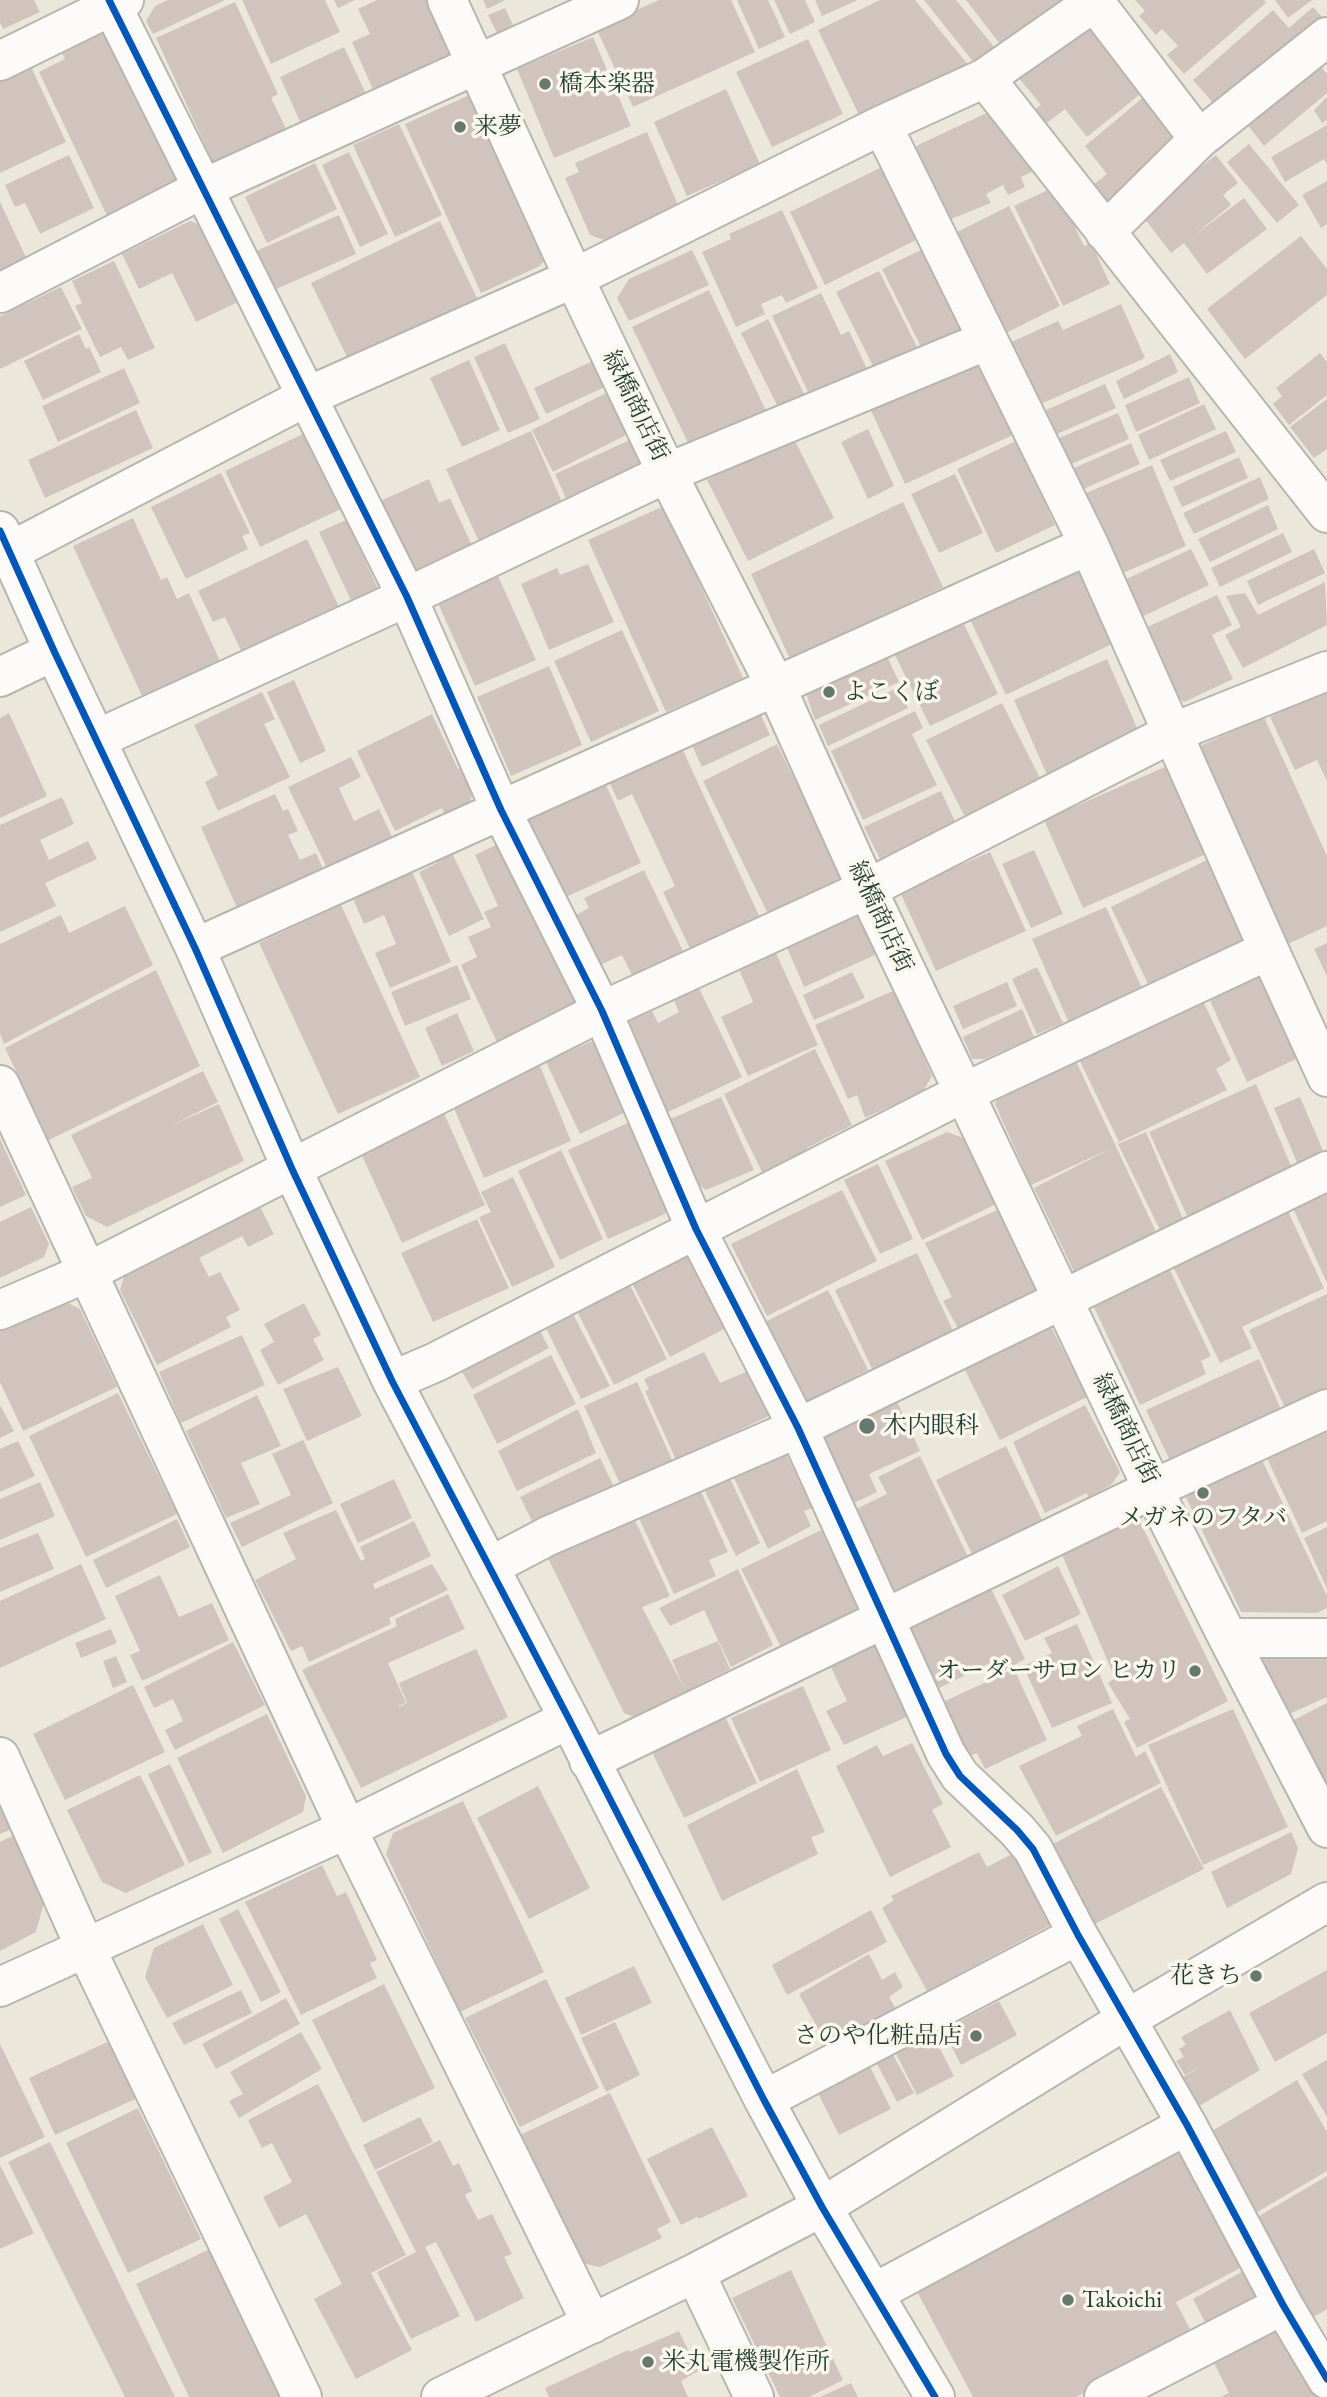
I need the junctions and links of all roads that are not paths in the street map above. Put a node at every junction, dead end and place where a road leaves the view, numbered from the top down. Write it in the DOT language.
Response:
graph roads {
  1 [pos="447,0"];
  2 [pos="619,0"];
  3 [pos="1095,1"];
  4 [pos="115,2"];
  5 [pos="1327,37"];
  6 [pos="0,61"];
  7 [pos="476,66"];
  8 [pos="985,78"];
  9 [pos="882,125"];
  10 [pos="1199,139"];
  11 [pos="202,189"];
  12 [pos="1105,232"];
  13 [pos="574,278"];
  14 [pos="0,293"];
  15 [pos="988,340"];
  16 [pos="306,397"];
  17 [pos="667,473"];
  18 [pos="1327,513"];
  19 [pos="5,542"];
  20 [pos="1089,545"];
  21 [pos="407,597"];
  22 [pos="54,651"];
  23 [pos="1327,671"];
  24 [pos="0,677"];
  25 [pos="775,685"];
  26 [pos="1172,733"];
  27 [pos="97,738"];
  28 [pos="500,810"];
  29 [pos="867,889"];
  30 [pos="195,948"];
  31 [pos="1269,950"];
  32 [pos="602,1011"];
  33 [pos="1327,1077"];
  34 [pos="0,1085"];
  35 [pos="963,1093"];
  36 [pos="292,1169"];
  37 [pos="1327,1171"];
  38 [pos="696,1229"];
  39 [pos="86,1273"];
  40 [pos="1063,1301"];
  41 [pos="0,1310"];
  42 [pos="392,1381"];
  43 [pos="1327,1409"];
  44 [pos="797,1428"];
  45 [pos="1153,1489"];
  46 [pos="489,1567"];
  47 [pos="885,1618"];
  48 [pos="1327,1638"];
  49 [pos="1228,1639"];
  50 [pos="569,1718"];
  51 [pos="0,1757"];
  52 [pos="590,1761"];
  53 [pos="1327,1828"];
  54 [pos="347,1829"];
  55 [pos="1327,1902"];
  56 [pos="1077,1935"];
  57 [pos="85,1947"];
  58 [pos="0,1987"];
  59 [pos="1127,2019"];
  60 [pos="764,2101"];
  61 [pos="1186,2125"];
  62 [pos="822,2207"];
  63 [pos="695,2273"];
  64 [pos="874,2293"];
  65 [pos="1283,2305"];
  66 [pos="592,2324"];
  67 [pos="1327,2379"];
  68 [pos="302,2397"];
  69 [pos="441,2397"];
  70 [pos="754,2397"];
  71 [pos="935,2397"];
  72 [pos="1104,2397"];
  1 -- 7 [label="street, 緑橋商店街"];
  2 -- 7 [label="street"];
  3 -- 8 [label="street"];
  3 -- 10 [label="street"];
  4 -- 6 [label="street"];
  4 -- 11 [label="street"];
  5 -- 10 [label="street"];
  7 -- 11 [label="street"];
  7 -- 13 [label="street, 緑橋商店街"];
  8 -- 9 [label="street"];
  8 -- 12 [label="street"];
  9 -- 13 [label="street"];
  9 -- 15 [label="street"];
  10 -- 12 [label="street"];
  11 -- 14 [label="street"];
  11 -- 16 [label="street"];
  12 -- 18 [label="street"];
  13 -- 16 [label="street"];
  13 -- 17 [label="street, 緑橋商店街"];
  15 -- 17 [label="street"];
  15 -- 20 [label="street"];
  16 -- 19 [label="street"];
  16 -- 21 [label="street"];
  17 -- 21 [label="street"];
  17 -- 25 [label="street, 緑橋商店街"];
  19 -- 22 [label="street"];
  20 -- 25 [label="street"];
  20 -- 26 [label="street"];
  21 -- 27 [label="street"];
  21 -- 28 [label="street"];
  22 -- 24 [label="street"];
  22 -- 27 [label="street"];
  23 -- 26 [label="street"];
  25 -- 28 [label="street"];
  25 -- 29 [label="street, 緑橋商店街"];
  26 -- 29 [label="street"];
  26 -- 31 [label="street"];
  27 -- 30 [label="street"];
  28 -- 30 [label="street"];
  28 -- 32 [label="street"];
  29 -- 32 [label="street"];
  29 -- 35 [label="street, 緑橋商店街"];
  30 -- 36 [label="street"];
  31 -- 33 [label="street"];
  31 -- 35 [label="street"];
  32 -- 36 [label="street"];
  32 -- 38 [label="street"];
  34 -- 39 [label="street"];
  35 -- 38 [label="street"];
  35 -- 40 [label="street, 緑橋商店街"];
  36 -- 39 [label="street"];
  36 -- 42 [label="street"];
  37 -- 40 [label="street"];
  38 -- 42 [label="street"];
  38 -- 44 [label="street"];
  39 -- 41 [label="street"];
  39 -- 54 [label="street"];
  40 -- 44 [label="street"];
  40 -- 45 [label="street, 緑橋商店街"];
  42 -- 46 [label="street"];
  43 -- 45 [label="street"];
  44 -- 46 [label="street"];
  44 -- 47 [label="street"];
  45 -- 47 [label="street"];
  45 -- 49 [label="street, 緑橋商店街"];
  46 -- 50 [label="street"];
  47 -- 52 [label="street"];
  47 -- 56 [label="street"];
  48 -- 49 [label="street"];
  49 -- 53 [label="street, 緑橋商店街"];
  50 -- 52 [label="street"];
  50 -- 54 [label="street"];
  51 -- 57 [label="street"];
  52 -- 60 [label="street"];
  54 -- 57 [label="street"];
  54 -- 66 [label="street"];
  55 -- 59 [label="street"];
  56 -- 59 [label="street"];
  56 -- 60 [label="street"];
  57 -- 58 [label="street"];
  57 -- 68 [label="street"];
  59 -- 61 [label="street"];
  59 -- 62 [label="street"];
  60 -- 62 [label="street"];
  61 -- 64 [label="street"];
  61 -- 65 [label="street"];
  62 -- 63 [label="street"];
  62 -- 64 [label="street"];
  63 -- 66 [label="street"];
  63 -- 70 [label="street"];
  64 -- 71 [label="street"];
  65 -- 67 [label="street"];
  65 -- 72 [label="street"];
  66 -- 69 [label="street"];
}
